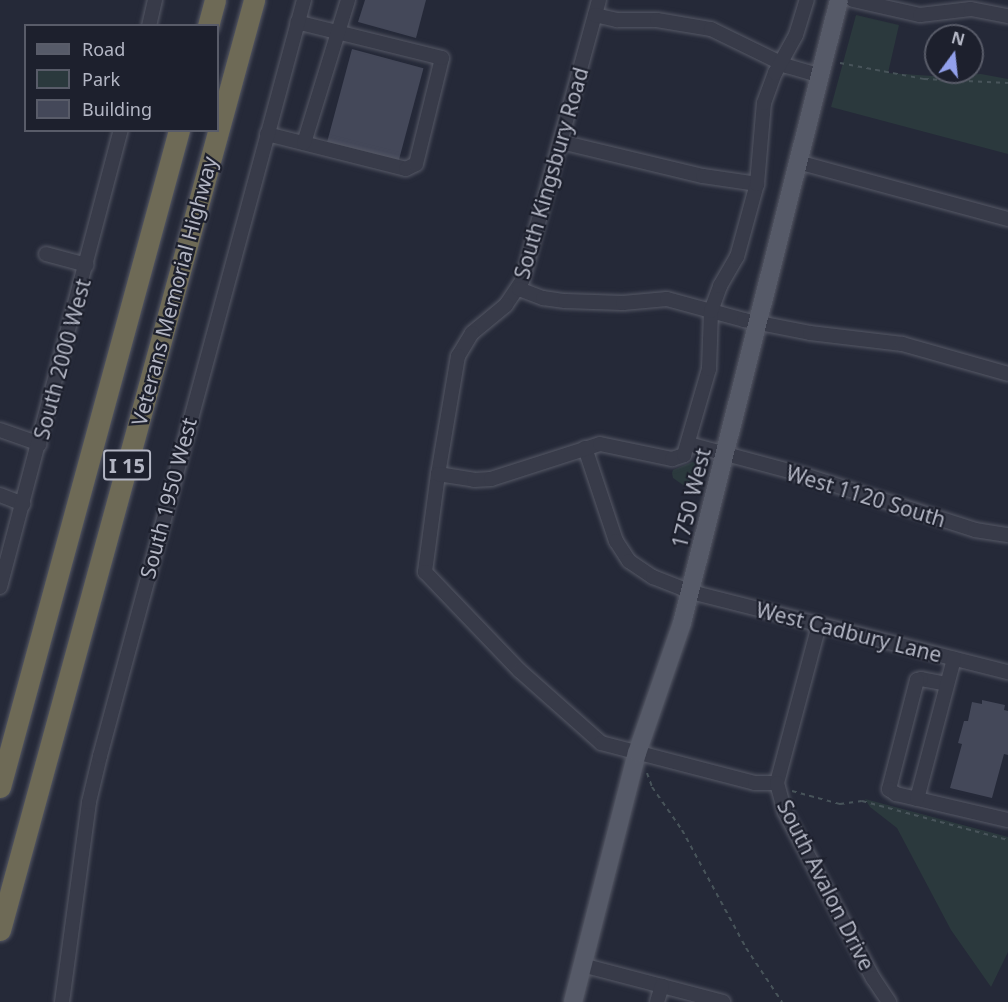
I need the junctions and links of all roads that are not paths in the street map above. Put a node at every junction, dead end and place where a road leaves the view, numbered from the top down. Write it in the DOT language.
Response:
graph roads {
  1 [pos="155,0"];
  2 [pos="215,0"];
  3 [pos="254,0"];
  4 [pos="303,0"];
  5 [pos="348,0"];
  6 [pos="599,0"];
  7 [pos="807,0"];
  8 [pos="839,0"];
  9 [pos="853,0"];
  10 [pos="595,15"];
  11 [pos="1008,16"];
  12 [pos="297,22"];
  13 [pos="149,24"];
  14 [pos="209,24"];
  15 [pos="337,32"];
  16 [pos="780,63"];
  17 [pos="821,76"];
  18 [pos="219,128"];
  19 [pos="121,132"];
  20 [pos="178,132"];
  21 [pos="218,132"];
  22 [pos="267,134"];
  23 [pos="561,142"];
  24 [pos="304,143"];
  25 [pos="798,162"];
  26 [pos="757,184"];
  27 [pos="1008,219"];
  28 [pos="46,254"];
  29 [pos="87,266"];
  30 [pos="519,289"];
  31 [pos="711,311"];
  32 [pos="757,322"];
  33 [pos="1008,374"];
  34 [pos="0,430"];
  35 [pos="40,444"];
  36 [pos="689,444"];
  37 [pos="585,448"];
  38 [pos="724,454"];
  39 [pos="438,474"];
  40 [pos="0,495"];
  41 [pos="23,504"];
  42 [pos="1008,534"];
  43 [pos="0,587"];
  44 [pos="691,592"];
  45 [pos="819,625"];
  46 [pos="954,658"];
  47 [pos="1008,672"];
  48 [pos="947,684"];
  49 [pos="636,753"];
  50 [pos="777,783"];
  51 [pos="0,787"];
  52 [pos="917,799"];
  53 [pos="1008,820"];
  54 [pos="0,930"];
  55 [pos="582,965"];
  56 [pos="662,986"];
  57 [pos="62,1002"];
  58 [pos="573,1002"];
  59 [pos="657,1002"];
  60 [pos="723,1002"];
  61 [pos="889,1002"];
  1 -- 13 [label="street"];
  2 -- 14 [label="highway"];
  3 -- 18 [label="highway, Veterans Memorial Highway / I 15"];
  4 -- 12 [label="street, South 1950 West"];
  5 -- 15 [label="street"];
  6 -- 10 [label="street, South Kingsbury Road"];
  7 -- 16 [label="street"];
  8 -- 17 [label="main road, 1750 West"];
  9 -- 11 [label="street"];
  10 -- 16 [label="street"];
  10 -- 23 [label="street, South Kingsbury Road"];
  12 -- 15 [label="street"];
  12 -- 22 [label="street, South 1950 West"];
  15 -- 24 [label="street"];
  15 -- 24 [label="street"];
  16 -- 17 [label="street"];
  16 -- 26 [label="street"];
  17 -- 25 [label="main road, 1750 West"];
  19 -- 29 [label="street, South 2000 West"];
  20 -- 51 [label="highway, Veterans Memorial Highway / I 15"];
  21 -- 54 [label="highway, Veterans Memorial Highway / I 15"];
  22 -- 24 [label="street"];
  22 -- 57 [label="street, South 1950 West"];
  23 -- 26 [label="street"];
  23 -- 30 [label="street, South Kingsbury Road"];
  25 -- 27 [label="street"];
  25 -- 32 [label="main road, 1750 West"];
  26 -- 31 [label="street"];
  28 -- 29 [label="street"];
  29 -- 35 [label="street, South 2000 West"];
  30 -- 31 [label="street"];
  30 -- 39 [label="street, South Kingsbury Road"];
  31 -- 32 [label="street"];
  31 -- 36 [label="street"];
  32 -- 33 [label="street"];
  32 -- 38 [label="main road, 1750 West"];
  34 -- 35 [label="street"];
  35 -- 41 [label="street, South 2000 West"];
  36 -- 37 [label="street"];
  36 -- 38 [label="street, West 1120 South"];
  37 -- 39 [label="street"];
  37 -- 44 [label="street, West Cadbury Lane"];
  38 -- 42 [label="street, West 1120 South"];
  38 -- 44 [label="main road, 1750 West"];
  39 -- 49 [label="street, South Kingsbury Road"];
  40 -- 41 [label="street"];
  41 -- 43 [label="street, South 2000 West"];
  44 -- 45 [label="street, West Cadbury Lane"];
  44 -- 49 [label="main road, 1750 West"];
  45 -- 46 [label="street, West Cadbury Lane"];
  45 -- 50 [label="street, South Avalon Drive"];
  46 -- 47 [label="street, West Cadbury Lane"];
  46 -- 48 [label="street"];
  48 -- 52 [label="street"];
  48 -- 52 [label="street"];
  49 -- 50 [label="street"];
  49 -- 55 [label="main road, 1750 West"];
  50 -- 61 [label="street, South Avalon Drive"];
  52 -- 53 [label="street"];
  55 -- 56 [label="street"];
  55 -- 58 [label="main road, 1750 West"];
  56 -- 59 [label="street"];
  56 -- 60 [label="street"];
}
